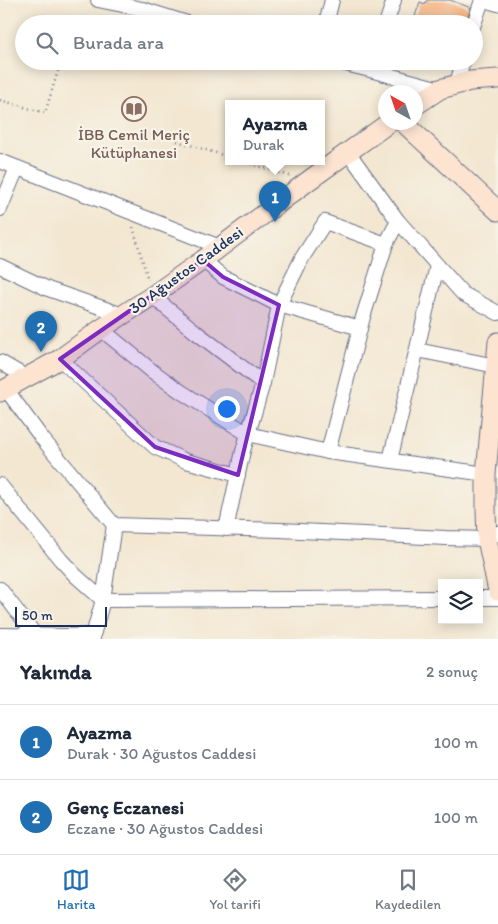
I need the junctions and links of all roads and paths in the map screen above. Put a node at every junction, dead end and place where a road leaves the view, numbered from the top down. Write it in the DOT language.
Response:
graph roads {
  1 [pos="98,0"];
  2 [pos="332,0"];
  3 [pos="394,0"];
  4 [pos="483,0"];
  5 [pos="498,4"];
  6 [pos="143,5"];
  7 [pos="168,15"];
  8 [pos="328,15"];
  9 [pos="389,15"];
  10 [pos="477,15"];
  11 [pos="58,70"];
  12 [pos="387,70"];
  13 [pos="458,70"];
  14 [pos="498,79"];
  15 [pos="448,86"];
  16 [pos="0,100"];
  17 [pos="423,101"];
  18 [pos="379,130"];
  19 [pos="412,130"];
  20 [pos="177,141"];
  21 [pos="348,152"];
  22 [pos="225,156"];
  23 [pos="0,161"];
  24 [pos="254,165"];
  25 [pos="17,168"];
  26 [pos="308,181"];
  27 [pos="0,209"];
  28 [pos="498,210"];
  29 [pos="129,211"];
  30 [pos="398,221"];
  31 [pos="386,244"];
  32 [pos="220,247"];
  33 [pos="203,260"];
  34 [pos="0,266"];
  35 [pos="437,266"];
  36 [pos="152,296"];
  37 [pos="279,305"];
  38 [pos="498,313"];
  39 [pos="123,315"];
  40 [pos="360,328"];
  41 [pos="101,329"];
  42 [pos="417,350"];
  43 [pos="497,352"];
  44 [pos="60,359"];
  45 [pos="0,362"];
  46 [pos="26,377"];
  47 [pos="263,382"];
  48 [pos="3,390"];
  49 [pos="248,434"];
  50 [pos="328,452"];
  51 [pos="390,460"];
  52 [pos="486,474"];
  53 [pos="238,475"];
  54 [pos="0,485"];
  55 [pos="114,525"];
  56 [pos="226,529"];
  57 [pos="492,536"];
  58 [pos="0,589"];
  59 [pos="498,591"];
  60 [pos="438,598"];
  61 [pos="483,598"];
  62 [pos="498,598"];
  63 [pos="103,600"];
  64 [pos="0,635"];
  65 [pos="36,636"];
  66 [pos="93,637"];
  1 -- 6 [label="street"];
  2 -- 8 [label="street"];
  3 -- 9 [label="street"];
  4 -- 5 [label="street"];
  4 -- 10 [label="street"];
  6 -- 7 [label="street"];
  11 -- 16 [label="path"];
  12 -- 15 [label="street"];
  13 -- 15 [label="street"];
  14 -- 15 [label="main road"];
  15 -- 17 [label="main road"];
  18 -- 21 [label="main road, 30 Ağustos Caddesi"];
  19 -- 28 [label="main road"];
  20 -- 22 [label="path"];
  21 -- 26 [label="main road, 30 Ağustos Caddesi"];
  21 -- 30 [label="street"];
  23 -- 25 [label="street"];
  24 -- 26 [label="path"];
  25 -- 27 [label="street"];
  25 -- 29 [label="street"];
  26 -- 32 [label="main road, 30 Ağustos Caddesi"];
  29 -- 32 [label="street"];
  29 -- 36 [label="path"];
  30 -- 31 [label="street"];
  30 -- 35 [label="street"];
  31 -- 37 [label="street"];
  31 -- 40 [label="street"];
  32 -- 33 [label="main road, 30 Ağustos Caddesi"];
  33 -- 36 [label="main road, 30 Ağustos Caddesi"];
  33 -- 37 [label="street"];
  34 -- 39 [label="street"];
  35 -- 38 [label="street"];
  35 -- 42 [label="street"];
  36 -- 39 [label="main road, 30 Ağustos Caddesi"];
  36 -- 47 [label="street"];
  37 -- 40 [label="street"];
  37 -- 47 [label="street"];
  39 -- 41 [label="main road, 30 Ağustos Caddesi"];
  40 -- 50 [label="street"];
  41 -- 44 [label="main road, 30 Ağustos Caddesi"];
  41 -- 49 [label="street"];
  42 -- 43 [label="street"];
  42 -- 51 [label="street"];
  43 -- 52 [label="main road"];
  44 -- 46 [label="main road, 30 Ağustos Caddesi"];
  44 -- 53 [label="street"];
  45 -- 46 [label="street"];
  46 -- 48 [label="main road, 30 Ağustos Caddesi"];
  47 -- 49 [label="street"];
  48 -- 55 [label="street"];
  49 -- 50 [label="street"];
  49 -- 53 [label="street"];
  50 -- 51 [label="street"];
  51 -- 52 [label="street"];
  52 -- 57 [label="main road"];
  53 -- 56 [label="street"];
  54 -- 63 [label="street"];
  55 -- 56 [label="street"];
  55 -- 63 [label="street"];
  56 -- 57 [label="street"];
  57 -- 59 [label="main road"];
  58 -- 65 [label="street"];
  60 -- 63 [label="street"];
  61 -- 62 [label="street"];
  63 -- 66 [label="street"];
  64 -- 65 [label="street"];
  65 -- 66 [label="street"];
}
